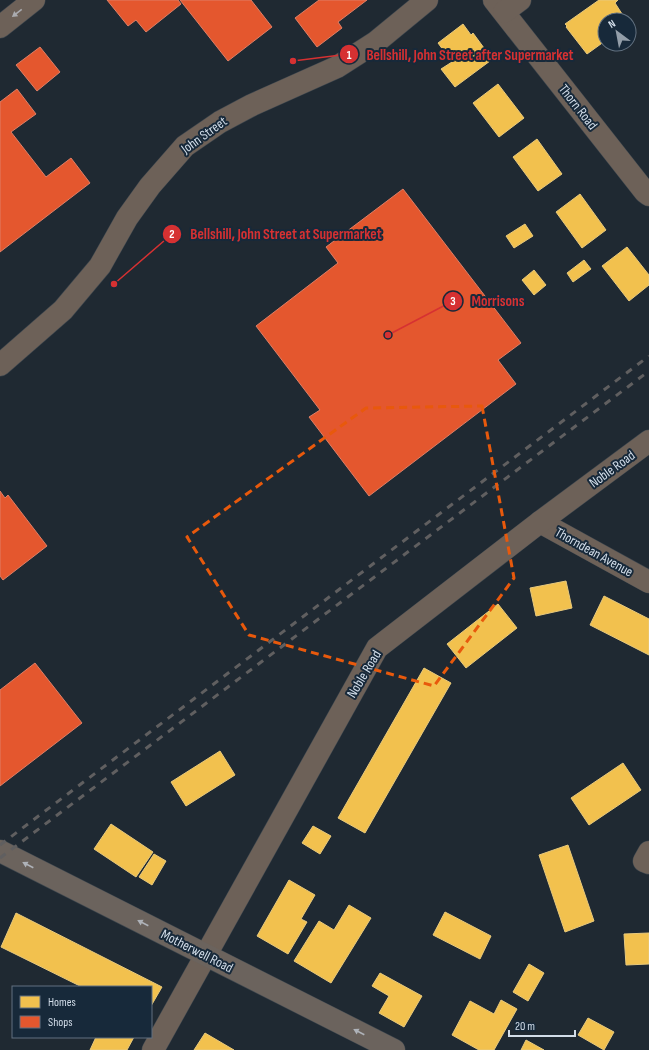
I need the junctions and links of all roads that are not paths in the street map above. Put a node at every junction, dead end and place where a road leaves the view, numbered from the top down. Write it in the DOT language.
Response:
graph roads {
  1 [pos="34,0"];
  2 [pos="427,0"];
  3 [pos="506,4"];
  4 [pos="0,27"];
  5 [pos="649,194"];
  6 [pos="0,365"];
  7 [pos="649,442"];
  8 [pos="540,522"];
  9 [pos="649,582"];
  10 [pos="0,851"];
  11 [pos="649,852"];
  12 [pos="649,863"];
  13 [pos="206,955"];
  14 [pos="153,1050"];
  15 [pos="394,1050"];
  1 -- 4 [label="street, one-way"];
  2 -- 6 [label="street, John Street"];
  3 -- 5 [label="street, Thorn Road"];
  7 -- 8 [label="street, Noble Road"];
  8 -- 9 [label="street, Thorndean Avenue"];
  8 -- 13 [label="street, Noble Road"];
  13 -- 10 [label="main road, Motherwell Road, one-way"];
  11 -- 12 [label="street"];
  13 -- 14 [label="street, Noble Road"];
  15 -- 13 [label="main road, Motherwell Road, one-way"];
}
